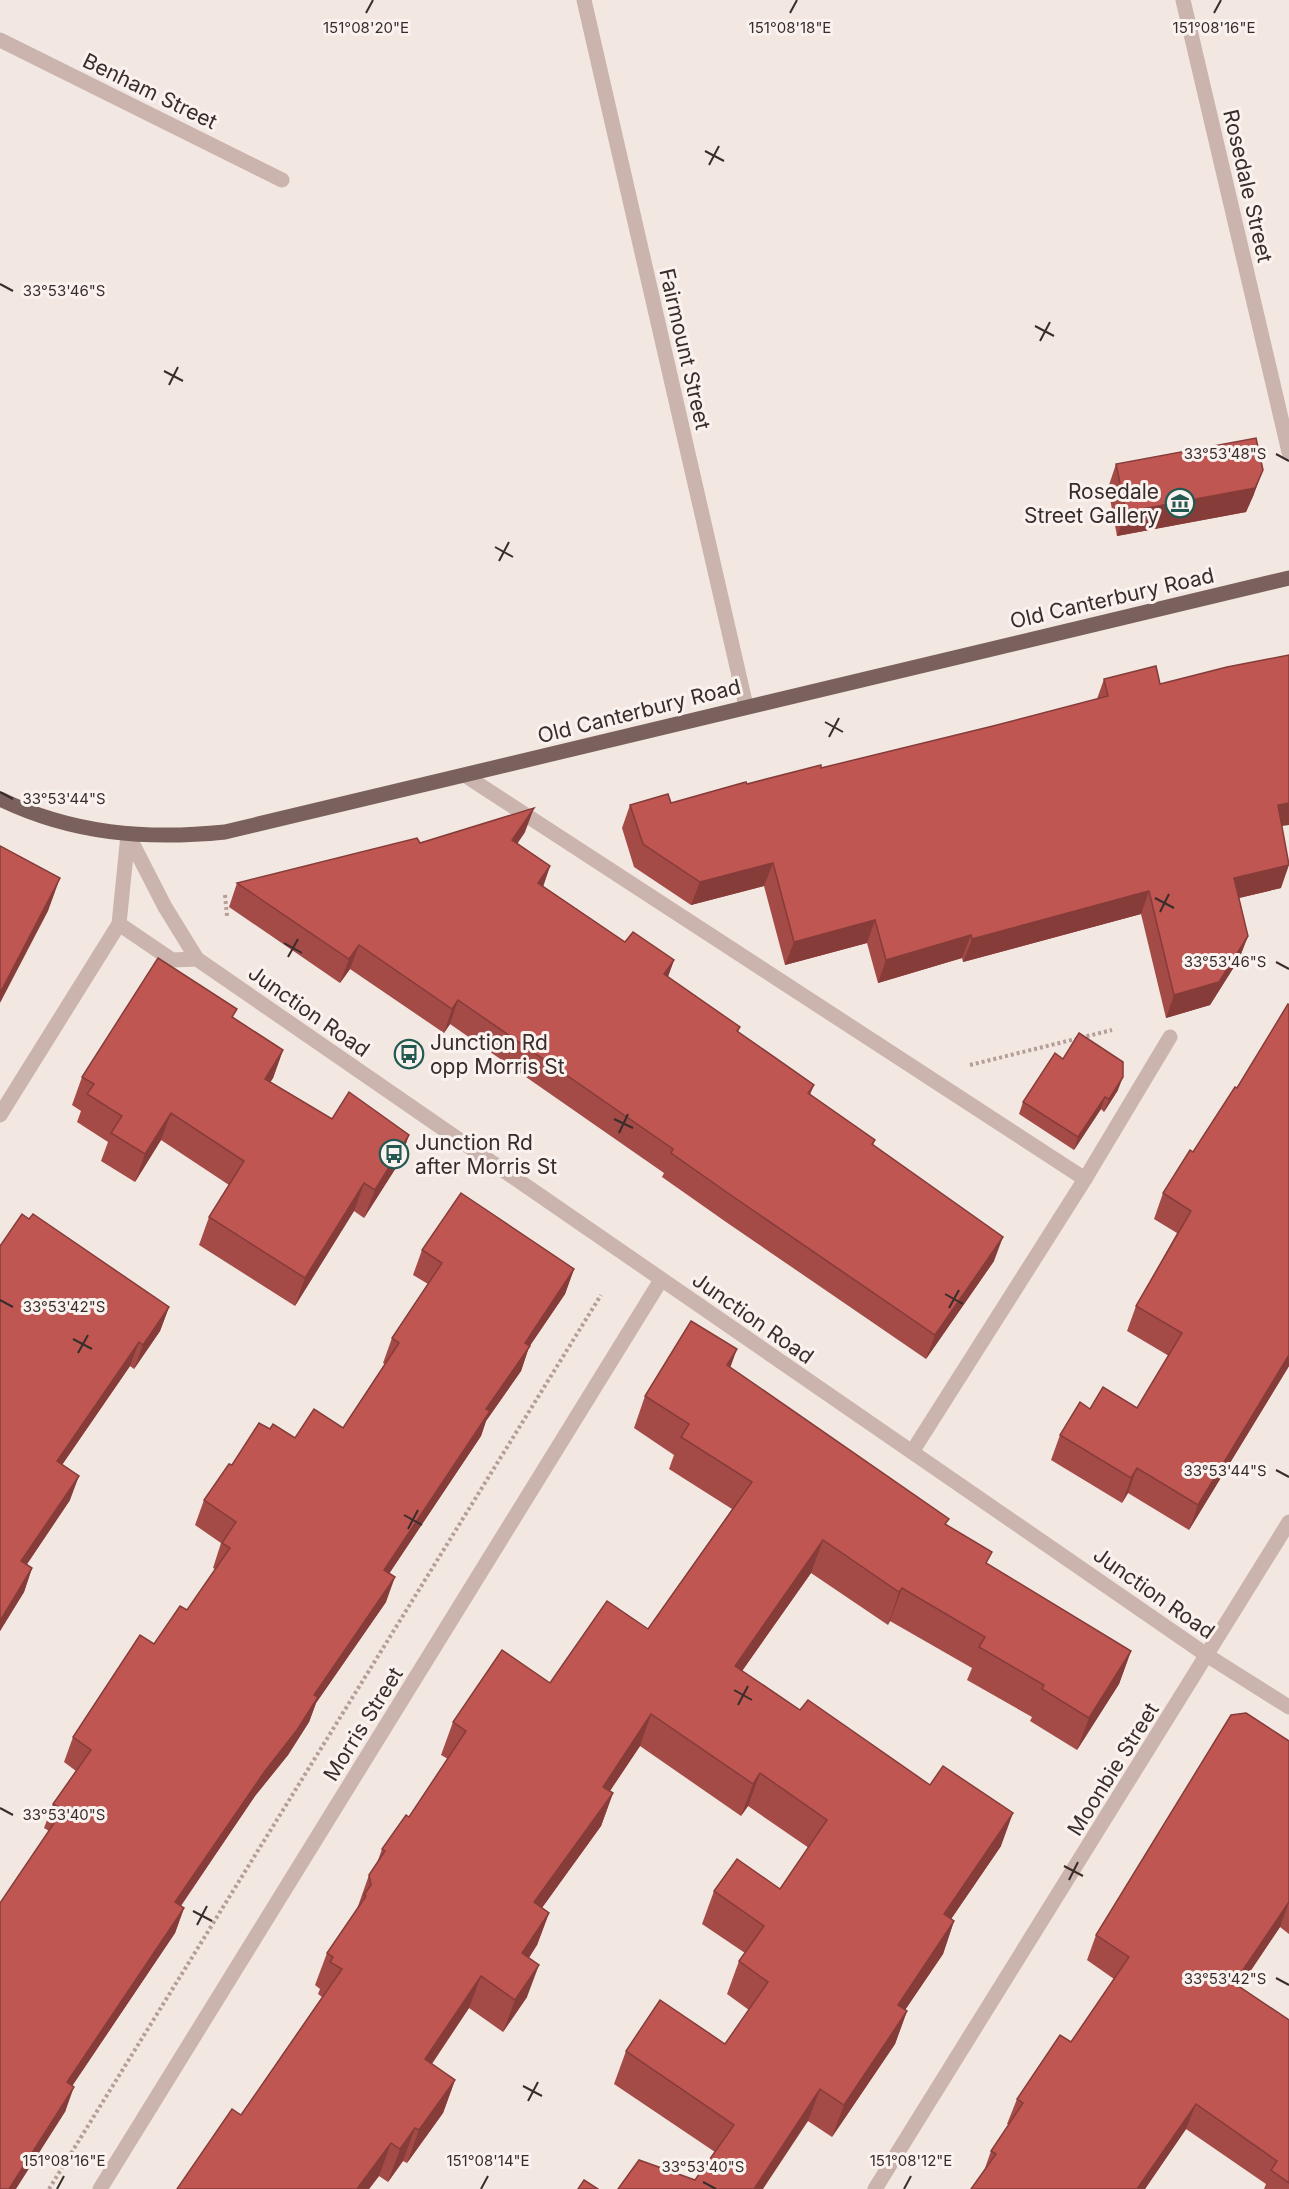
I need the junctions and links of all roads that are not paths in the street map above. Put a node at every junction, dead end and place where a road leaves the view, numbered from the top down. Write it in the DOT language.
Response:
graph roads {
  1 [pos="584,0"];
  2 [pos="1183,0"];
  3 [pos="0,40"];
  4 [pos="282,180"];
  5 [pos="1289,452"];
  6 [pos="1289,578"];
  7 [pos="746,706"];
  8 [pos="466,776"];
  9 [pos="0,798"];
  10 [pos="128,835"];
  11 [pos="119,924"];
  12 [pos="197,959"];
  13 [pos="1170,1037"];
  14 [pos="0,1115"];
  15 [pos="1085,1179"];
  16 [pos="661,1280"];
  17 [pos="912,1452"];
  18 [pos="1289,1522"];
  19 [pos="1208,1656"];
  20 [pos="1289,1707"];
  21 [pos="100,2189"];
  22 [pos="875,2189"];
  1 -- 7 [label="street, Fairmount Street"];
  2 -- 5 [label="street, Rosedale Street"];
  3 -- 4 [label="street, Benham Street"];
  6 -- 7 [label="main road, Old Canterbury Road"];
  7 -- 8 [label="main road, Old Canterbury Road"];
  8 -- 10 [label="main road, Old Canterbury Road"];
  8 -- 15 [label="street"];
  9 -- 10 [label="main road, Old Canterbury Road"];
  10 -- 11 [label="street"];
  10 -- 12 [label="street, Junction Road"];
  11 -- 12 [label="street"];
  11 -- 14 [label="street"];
  12 -- 16 [label="street, Junction Road"];
  13 -- 15 [label="street"];
  15 -- 17 [label="street"];
  16 -- 17 [label="street, Junction Road"];
  16 -- 21 [label="street, Morris Street"];
  17 -- 19 [label="street, Junction Road"];
  18 -- 19 [label="street, Moonbie Street"];
  19 -- 20 [label="street, Junction Road"];
  19 -- 22 [label="street, Moonbie Street"];
}
